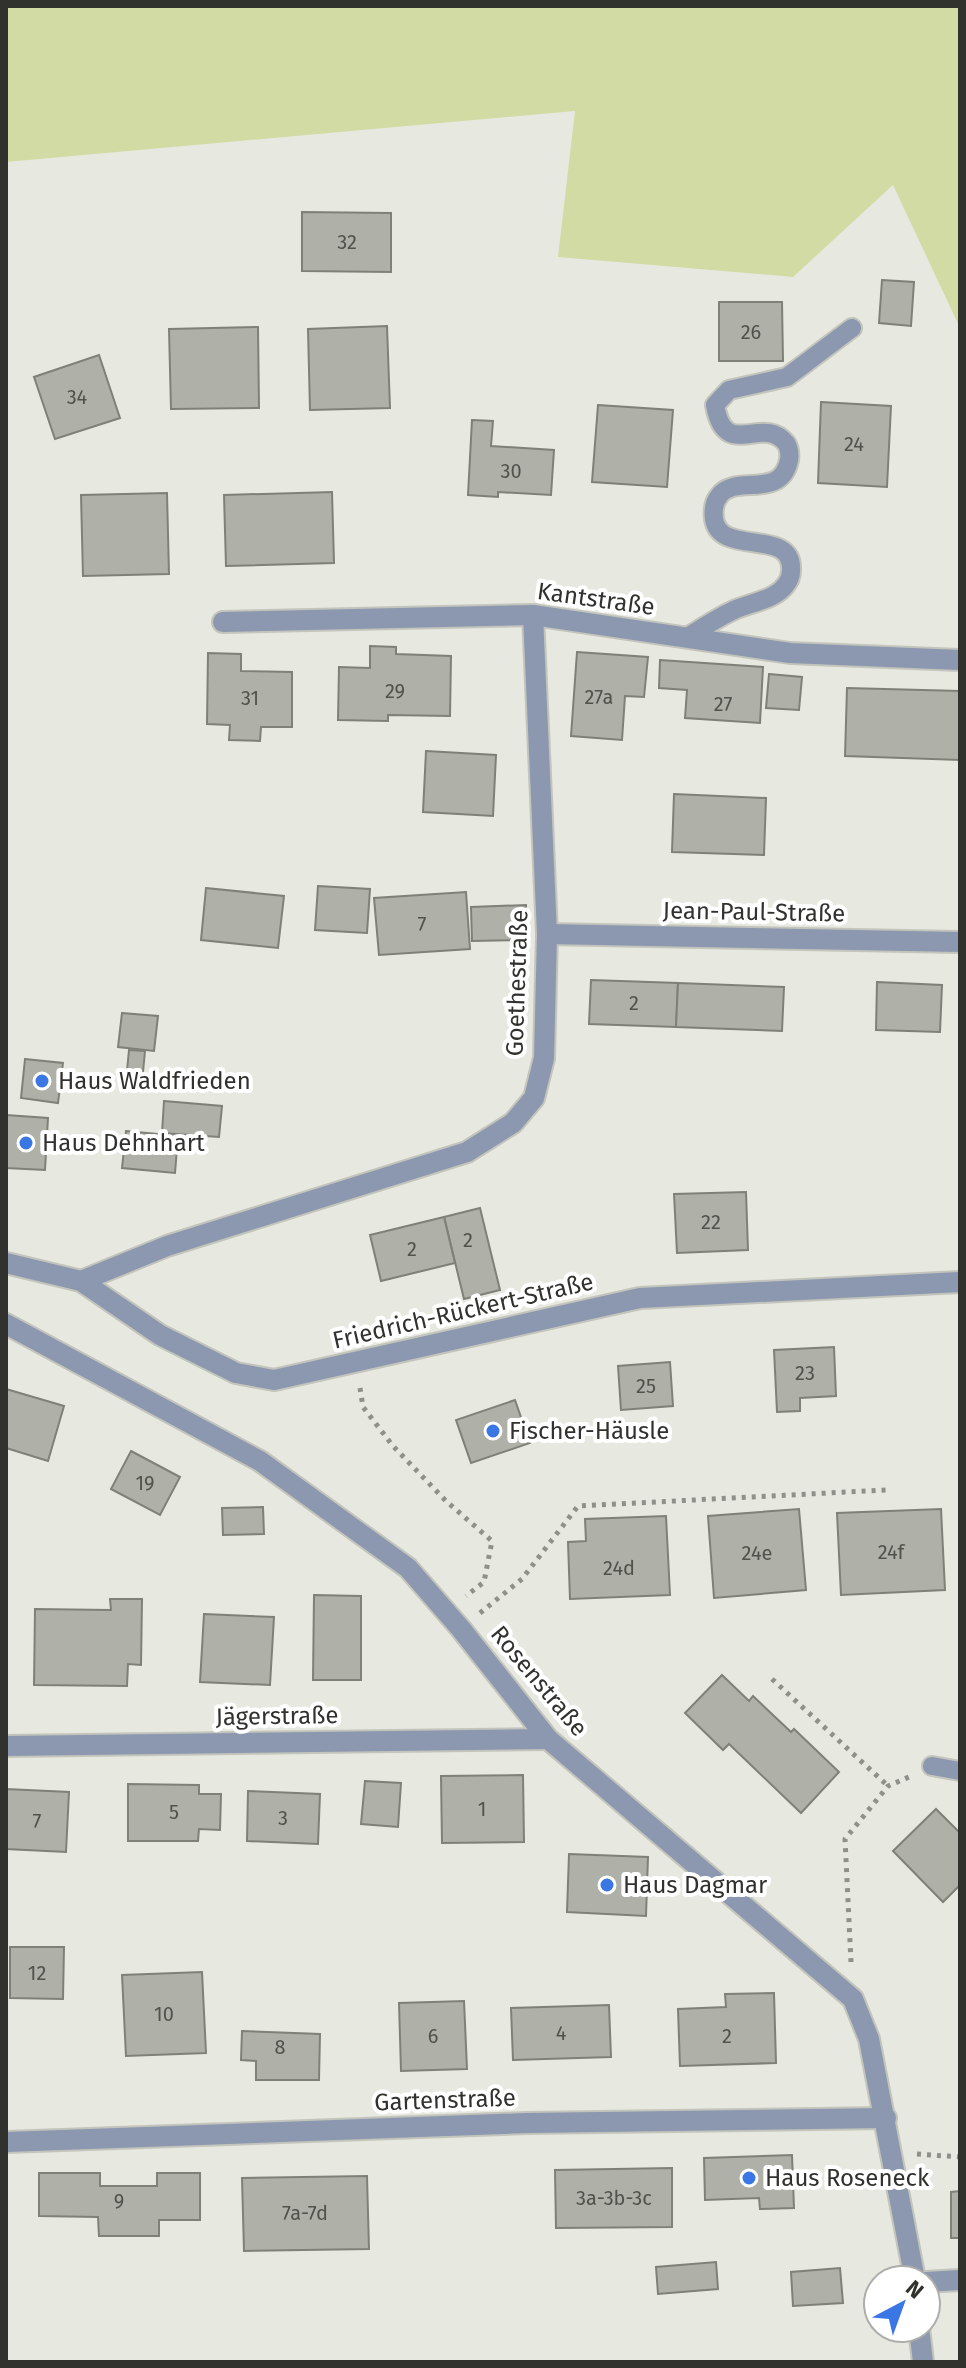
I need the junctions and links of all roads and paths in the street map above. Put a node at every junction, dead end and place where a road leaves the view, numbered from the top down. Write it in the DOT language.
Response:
graph roads {
  1 [pos="852,328"];
  2 [pos="533,615"];
  3 [pos="223,622"];
  4 [pos="686,638"];
  5 [pos="960,660"];
  6 [pos="547,934"];
  7 [pos="960,942"];
  8 [pos="6,1263"];
  9 [pos="81,1281"];
  10 [pos="960,1282"];
  11 [pos="6,1324"];
  12 [pos="354,1362"];
  13 [pos="886,1490"];
  14 [pos="446,1610"];
  15 [pos="461,1629"];
  16 [pos="772,1679"];
  17 [pos="548,1739"];
  18 [pos="6,1746"];
  19 [pos="932,1766"];
  20 [pos="960,1771"];
  21 [pos="888,1786"];
  22 [pos="853,1999"];
  23 [pos="886,2118"];
  24 [pos="6,2142"];
  25 [pos="892,2153"];
  26 [pos="960,2157"];
  27 [pos="912,2264"];
  1 -- 4 [label="lane"];
  2 -- 3 [label="street, Kantstraße"];
  2 -- 4 [label="street, Kantstraße"];
  2 -- 6 [label="street, Goethestraße"];
  4 -- 5 [label="street, Kantstraße"];
  6 -- 7 [label="street, Jean-Paul-Straße"];
  6 -- 9 [label="street, Goethestraße"];
  8 -- 9 [label="street, Friedrich-Rückert-Straße"];
  9 -- 12 [label="street, Friedrich-Rückert-Straße"];
  10 -- 12 [label="street, Friedrich-Rückert-Straße"];
  11 -- 14 [label="street, Rosenstraße"];
  12 -- 14 [label="path"];
  13 -- 15 [label="path"];
  14 -- 15 [label="street, Rosenstraße"];
  15 -- 17 [label="street, Rosenstraße"];
  16 -- 21 [label="path"];
  17 -- 18 [label="street, Jägerstraße"];
  17 -- 22 [label="street, Rosenstraße"];
  19 -- 20 [label="lane"];
  19 -- 21 [label="path"];
  21 -- 22 [label="path"];
  22 -- 23 [label="street, Rosenstraße"];
  23 -- 24 [label="street, Gartenstraße"];
  23 -- 25 [label="street, Rosenstraße"];
  25 -- 26 [label="path"];
  25 -- 27 [label="street, Rosenstraße"];
}
